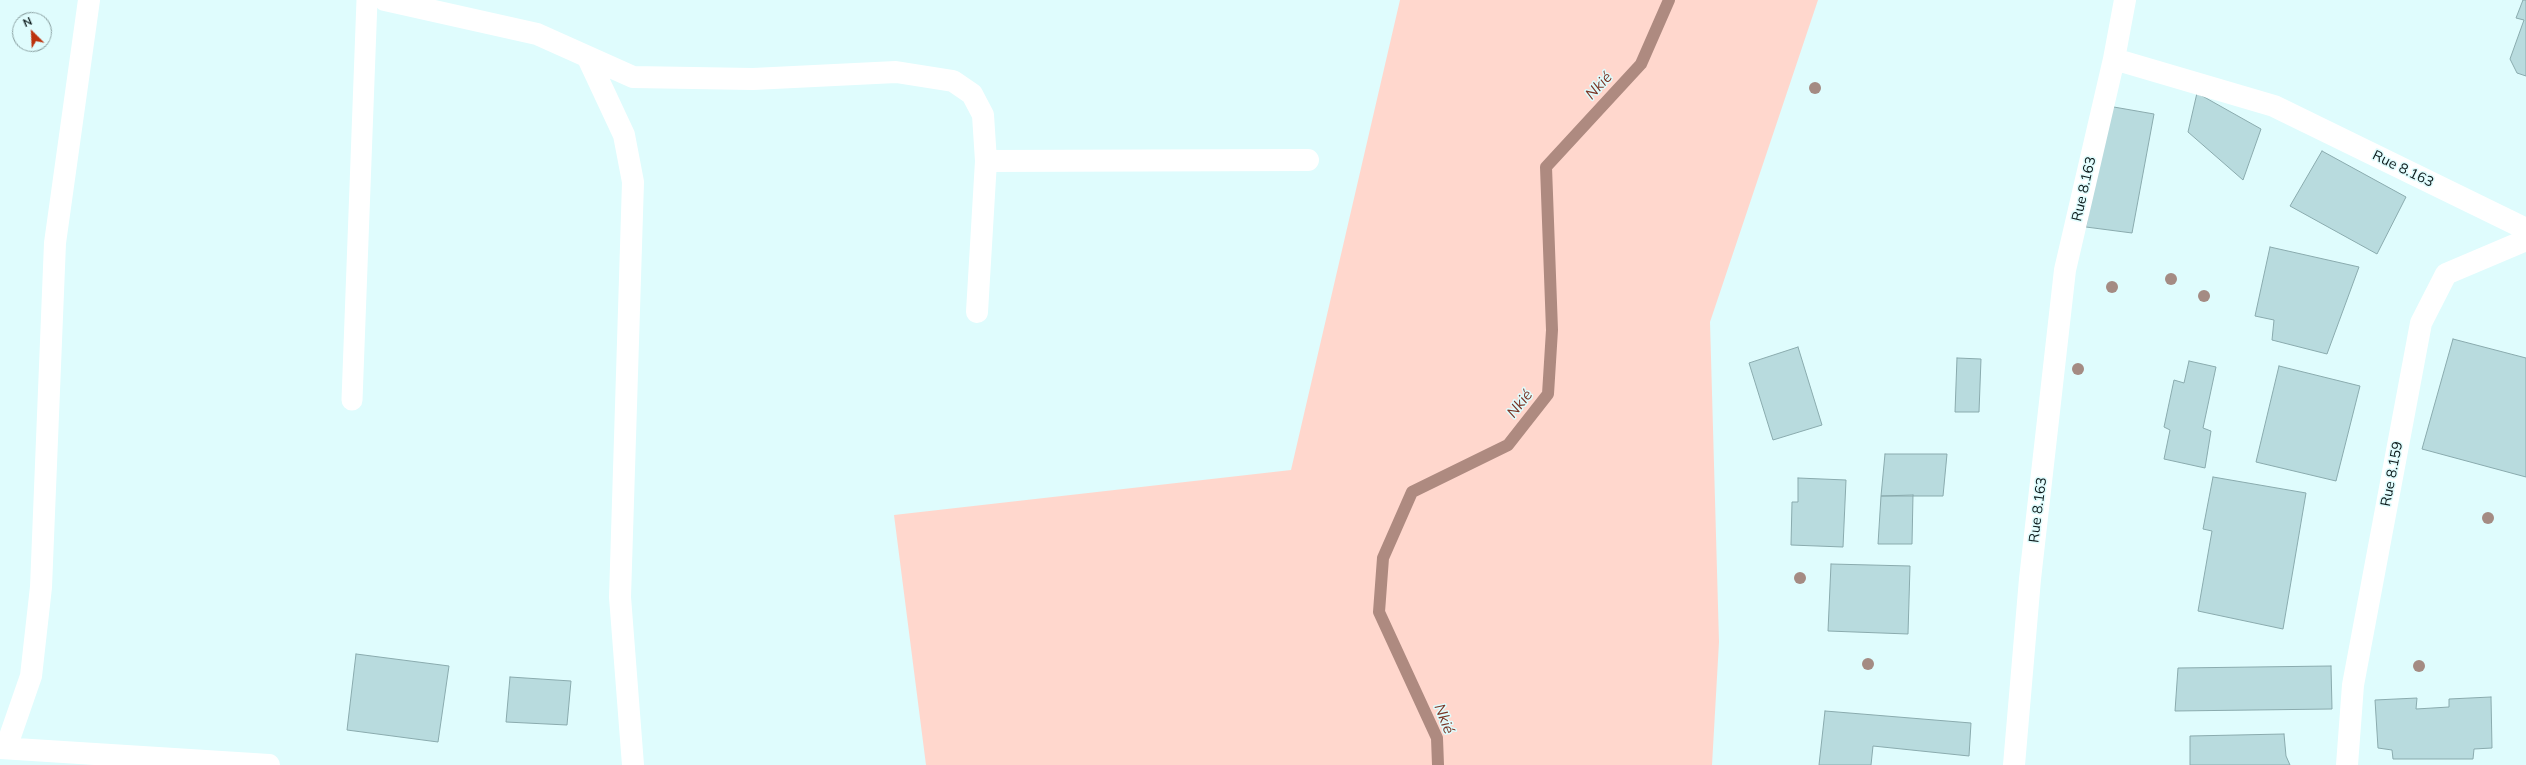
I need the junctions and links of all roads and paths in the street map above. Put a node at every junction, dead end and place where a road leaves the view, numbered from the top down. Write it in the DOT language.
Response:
graph roads {
  1 [pos="88,0"];
  2 [pos="367,0"];
  3 [pos="385,0"];
  4 [pos="2125,0"];
  5 [pos="588,58"];
  6 [pos="2114,59"];
  7 [pos="1308,160"];
  8 [pos="986,162"];
  9 [pos="2526,229"];
  10 [pos="2526,240"];
  11 [pos="977,312"];
  12 [pos="352,400"];
  13 [pos="3,748"];
  14 [pos="269,765"];
  15 [pos="633,765"];
  16 [pos="2014,765"];
  17 [pos="2347,765"];
  1 -- 13 [label="street"];
  2 -- 12 [label="lane"];
  3 -- 5 [label="street"];
  4 -- 6 [label="street"];
  5 -- 8 [label="street"];
  5 -- 15 [label="street"];
  6 -- 9 [label="street, Rue 8.163"];
  6 -- 16 [label="street, Rue 8.163"];
  7 -- 8 [label="street"];
  8 -- 11 [label="street"];
  10 -- 17 [label="street, Rue 8.159"];
  13 -- 14 [label="street"];
}
